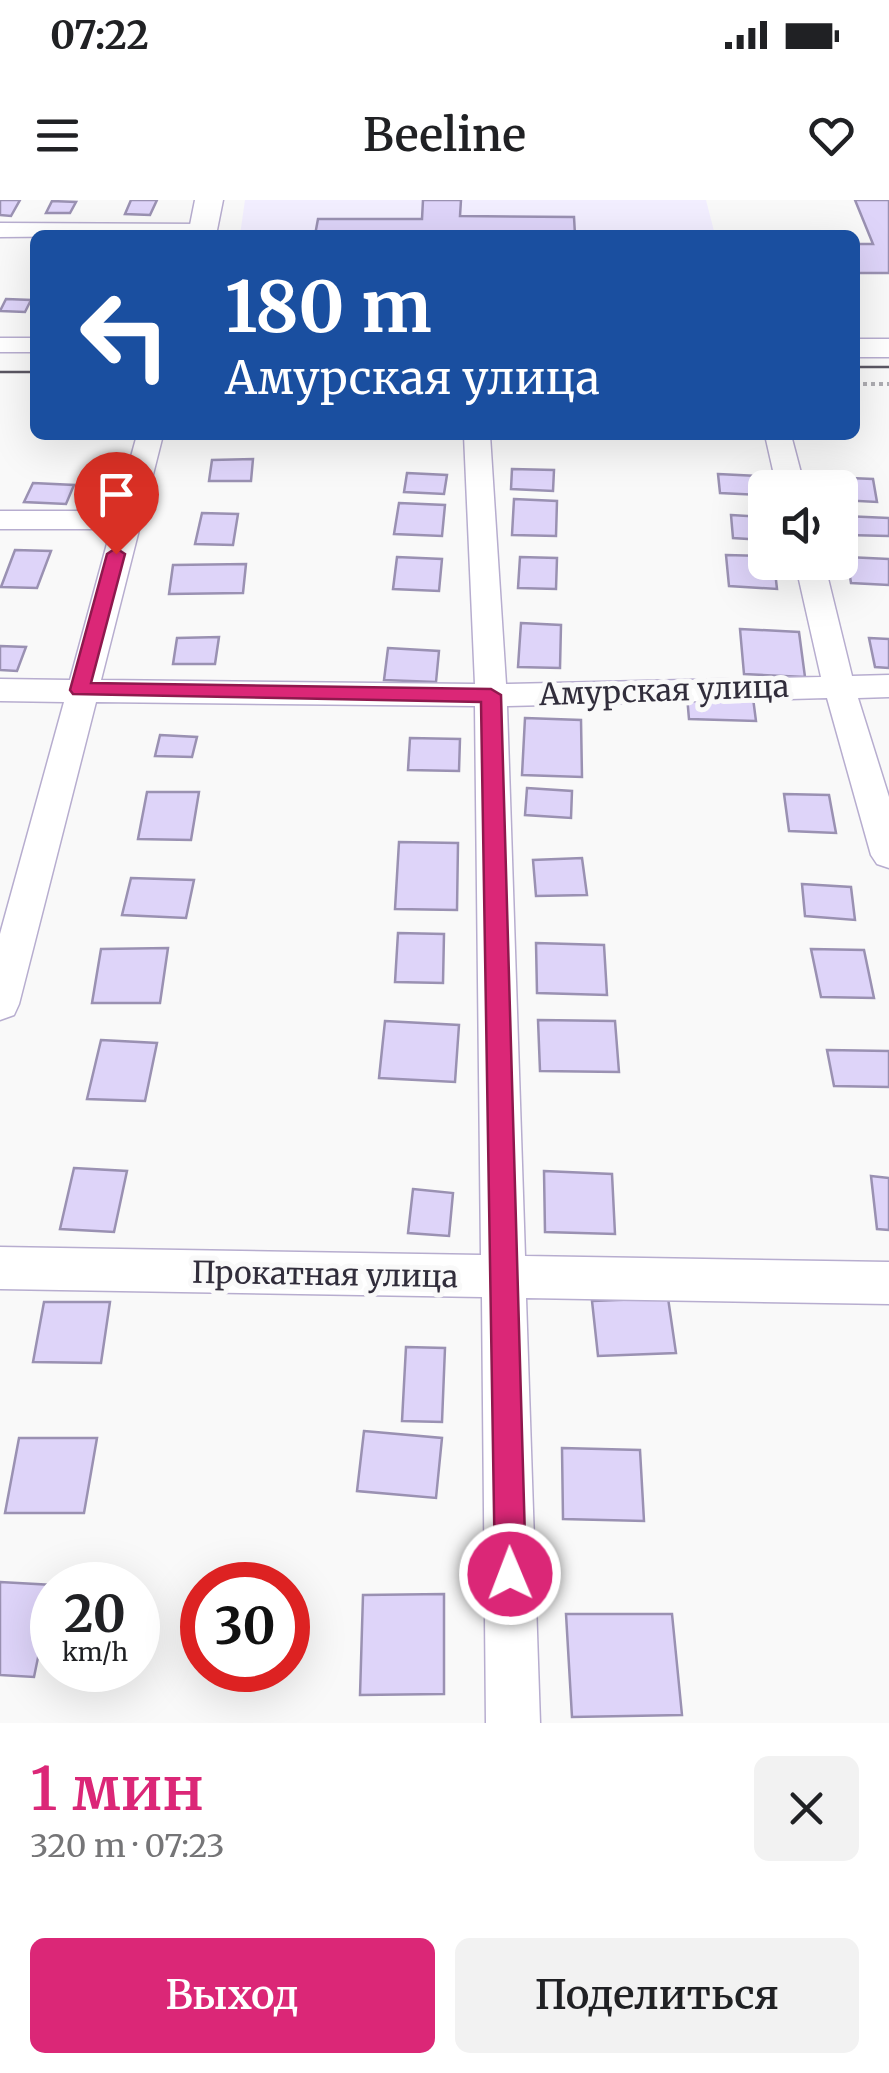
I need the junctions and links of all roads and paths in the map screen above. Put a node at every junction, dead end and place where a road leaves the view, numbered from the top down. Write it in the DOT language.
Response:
graph roads {
  1 [pos="209,200"];
  2 [pos="0,230"];
  3 [pos="30,230"];
  4 [pos="203,230"];
  5 [pos="0,345"];
  6 [pos="30,345"];
  7 [pos="860,348"];
  8 [pos="889,348"];
  9 [pos="860,384"];
  10 [pos="889,384"];
  11 [pos="149,440"];
  12 [pos="478,440"];
  13 [pos="779,440"];
  14 [pos="787,470"];
  15 [pos="0,520"];
  16 [pos="125,520"];
  17 [pos="814,580"];
  18 [pos="840,686"];
  19 [pos="889,686"];
  20 [pos="0,690"];
  21 [pos="80,690"];
  22 [pos="491,695"];
  23 [pos="889,856"];
  24 [pos="11,918"];
  25 [pos="0,1004"];
  26 [pos="0,1268"];
  27 [pos="504,1277"];
  28 [pos="889,1284"];
  29 [pos="514,1723"];
  1 -- 4 [label="street"];
  2 -- 3 [label="street"];
  5 -- 6 [label="street"];
  7 -- 8 [label="street"];
  9 -- 10 [label="path"];
  11 -- 16 [label="street"];
  12 -- 22 [label="street"];
  13 -- 14 [label="street"];
  15 -- 16 [label="street"];
  16 -- 21 [label="street"];
  17 -- 18 [label="street"];
  18 -- 19 [label="street, Амурская улица"];
  18 -- 22 [label="street, Амурская улица"];
  18 -- 23 [label="street"];
  20 -- 21 [label="street, Амурская улица"];
  21 -- 22 [label="street, Амурская улица"];
  21 -- 24 [label="street"];
  22 -- 27 [label="street"];
  24 -- 25 [label="street"];
  26 -- 27 [label="street, Прокатная улица"];
  27 -- 28 [label="street, Прокатная улица"];
  27 -- 29 [label="street"];
}
